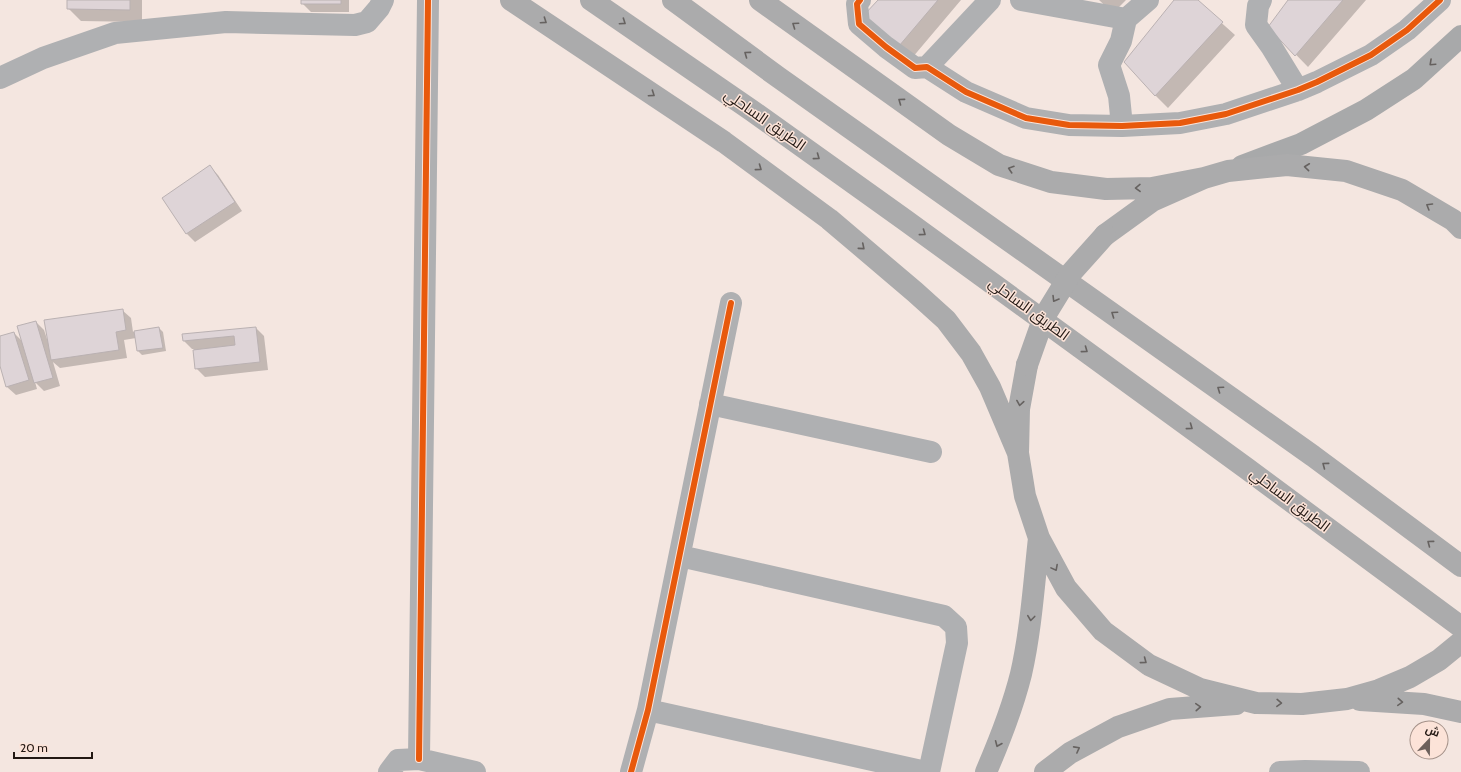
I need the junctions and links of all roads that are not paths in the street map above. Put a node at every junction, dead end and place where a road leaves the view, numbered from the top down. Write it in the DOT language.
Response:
graph roads {
  1 [pos="384,0"];
  2 [pos="428,0"];
  3 [pos="511,0"];
  4 [pos="591,0"];
  5 [pos="673,0"];
  6 [pos="760,0"];
  7 [pos="860,0"];
  8 [pos="990,0"];
  9 [pos="1021,0"];
  10 [pos="1148,0"];
  11 [pos="1261,0"];
  12 [pos="1440,0"];
  13 [pos="1126,19"];
  14 [pos="1461,36"];
  15 [pos="927,67"];
  16 [pos="0,78"];
  17 [pos="1298,90"];
  18 [pos="1122,126"];
  19 [pos="1228,171"];
  20 [pos="1204,178"];
  21 [pos="1461,228"];
  22 [pos="731,303"];
  23 [pos="710,404"];
  24 [pos="931,452"];
  25 [pos="1018,453"];
  26 [pos="1039,538"];
  27 [pos="680,556"];
  28 [pos="1461,566"];
  29 [pos="1461,627"];
  30 [pos="1461,642"];
  31 [pos="1347,699"];
  32 [pos="1256,703"];
  33 [pos="648,710"];
  34 [pos="1461,712"];
  35 [pos="419,759"];
  36 [pos="389,772"];
  37 [pos="475,772"];
  38 [pos="631,772"];
  39 [pos="928,772"];
  40 [pos="986,772"];
  41 [pos="1045,772"];
  42 [pos="1280,772"];
  43 [pos="1359,772"];
  1 -- 16 [label="street"];
  2 -- 35 [label="street"];
  3 -- 25 [label="highway, one-way"];
  4 -- 29 [label="highway, الطريق الساحلي, one-way"];
  28 -- 5 [label="highway, one-way"];
  20 -- 6 [label="highway, one-way"];
  7 -- 15 [label="street"];
  8 -- 15 [label="street"];
  9 -- 13 [label="street"];
  10 -- 13 [label="street"];
  11 -- 17 [label="street"];
  12 -- 17 [label="street"];
  13 -- 18 [label="street"];
  14 -- 19 [label="main road, one-way"];
  15 -- 18 [label="street"];
  17 -- 18 [label="street"];
  19 -- 20 [label="highway"];
  21 -- 19 [label="highway, one-way"];
  20 -- 25 [label="highway, one-way, bridge"];
  22 -- 23 [label="street"];
  23 -- 24 [label="street"];
  23 -- 27 [label="street"];
  25 -- 26 [label="highway"];
  26 -- 32 [label="highway, one-way"];
  26 -- 40 [label="highway, one-way"];
  27 -- 33 [label="street"];
  27 -- 39 [label="street"];
  30 -- 31 [label="highway"];
  32 -- 31 [label="highway, one-way"];
  31 -- 34 [label="highway, one-way"];
  41 -- 32 [label="highway, one-way"];
  33 -- 38 [label="street"];
  33 -- 39 [label="street"];
  35 -- 36 [label="street"];
  35 -- 37 [label="street"];
  42 -- 43 [label="street"];
}
